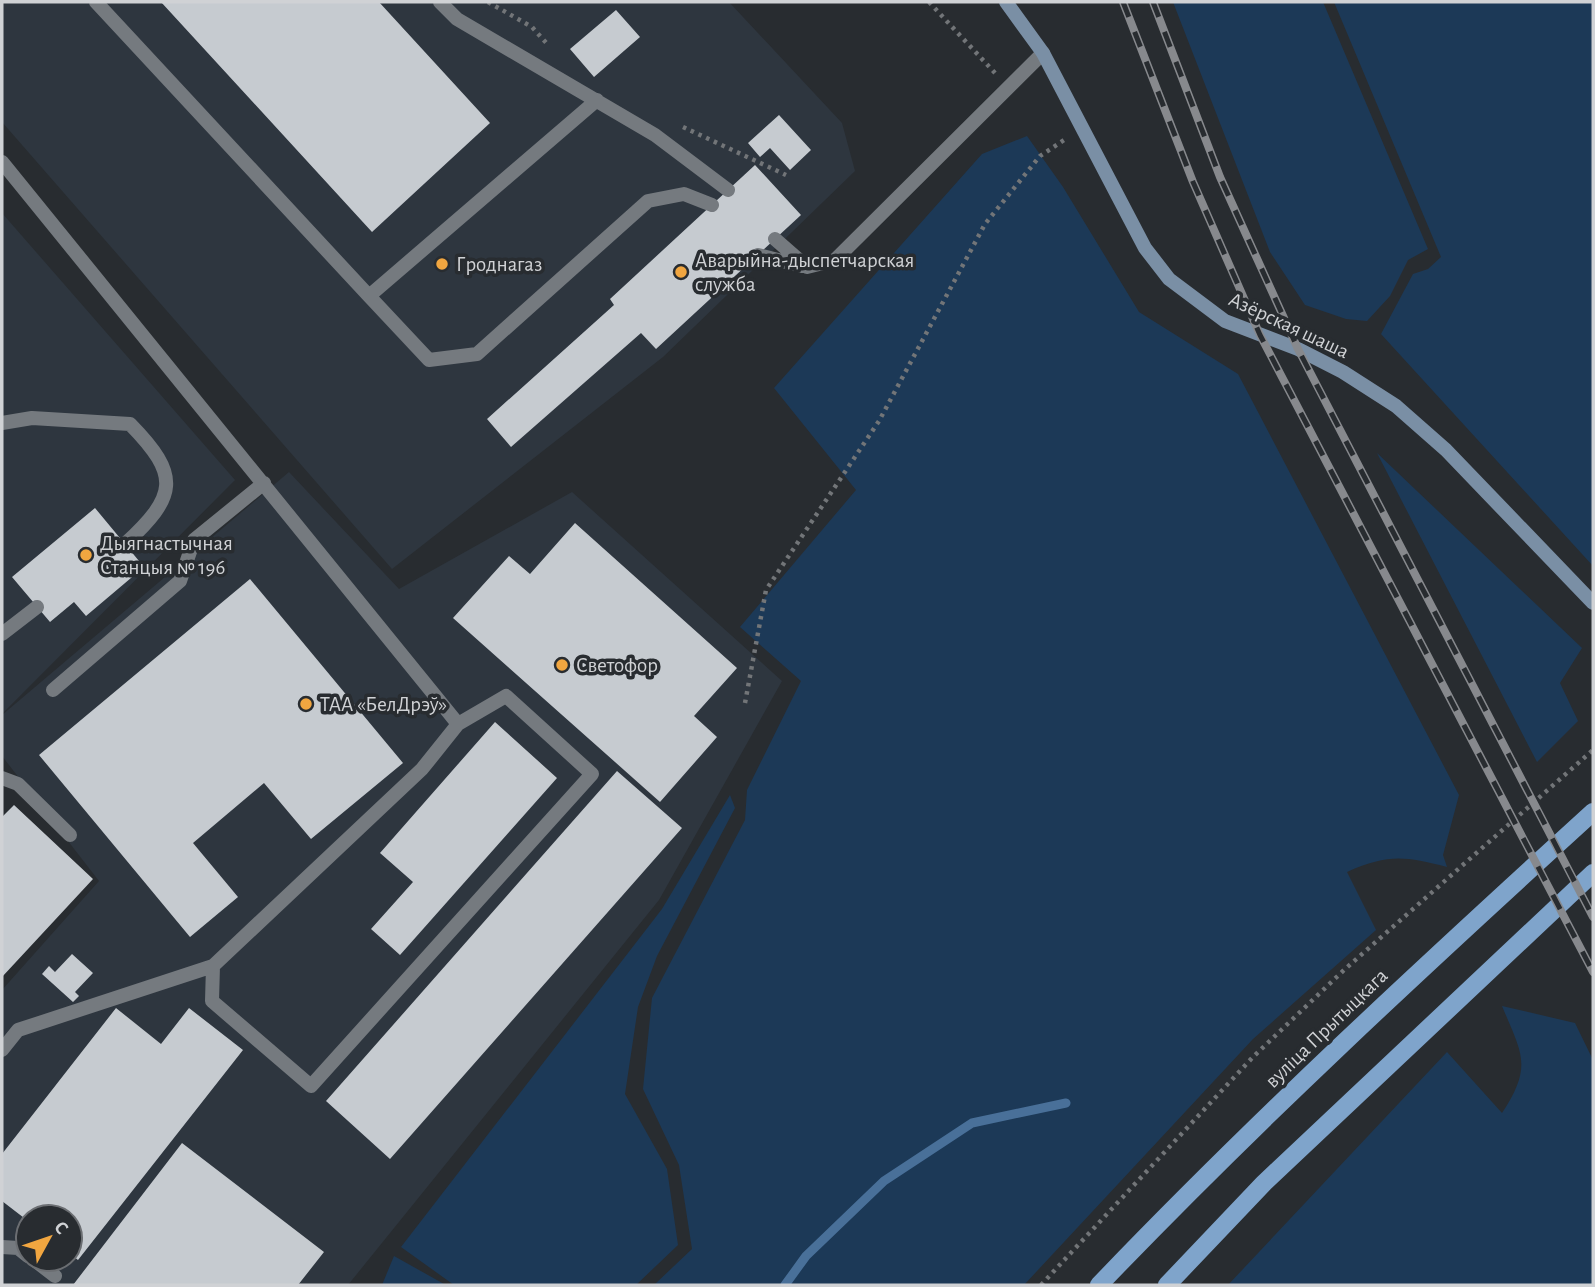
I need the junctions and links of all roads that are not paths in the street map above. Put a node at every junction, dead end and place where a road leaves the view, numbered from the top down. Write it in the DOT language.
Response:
graph roads {
  1 [pos="96,2"];
  2 [pos="440,2"];
  3 [pos="1006,2"];
  4 [pos="1043,53"];
  5 [pos="597,100"];
  6 [pos="2,162"];
  7 [pos="728,190"];
  8 [pos="712,205"];
  9 [pos="775,239"];
  10 [pos="758,255"];
  11 [pos="807,267"];
  12 [pos="369,296"];
  13 [pos="2,423"];
  14 [pos="264,483"];
  15 [pos="125,544"];
  16 [pos="1593,603"];
  17 [pos="37,607"];
  18 [pos="2,634"];
  19 [pos="53,690"];
  20 [pos="458,724"];
  21 [pos="2,778"];
  22 [pos="1593,812"];
  23 [pos="70,835"];
  24 [pos="1593,873"];
  25 [pos="213,966"];
  26 [pos="2,1050"];
  27 [pos="51,1273"];
  28 [pos="55,1276"];
  29 [pos="1099,1285"];
  30 [pos="1167,1285"];
  1 -- 12 [label="lane"];
  2 -- 5 [label="lane"];
  3 -- 4 [label="main road, Азёрская шаша"];
  4 -- 11 [label="lane"];
  4 -- 16 [label="main road, Азёрская шаша"];
  5 -- 7 [label="lane"];
  5 -- 12 [label="lane"];
  6 -- 14 [label="lane"];
  8 -- 12 [label="lane"];
  9 -- 11 [label="lane"];
  10 -- 11 [label="lane"];
  13 -- 15 [label="lane"];
  14 -- 19 [label="lane"];
  14 -- 20 [label="lane"];
  17 -- 18 [label="lane"];
  20 -- 25 [label="lane"];
  20 -- 25 [label="lane"];
  21 -- 23 [label="lane"];
  22 -- 29 [label="main road, вуліца Прытыцкага"];
  24 -- 30 [label="main road"];
  25 -- 26 [label="lane"];
  27 -- 28 [label="lane"];
}
